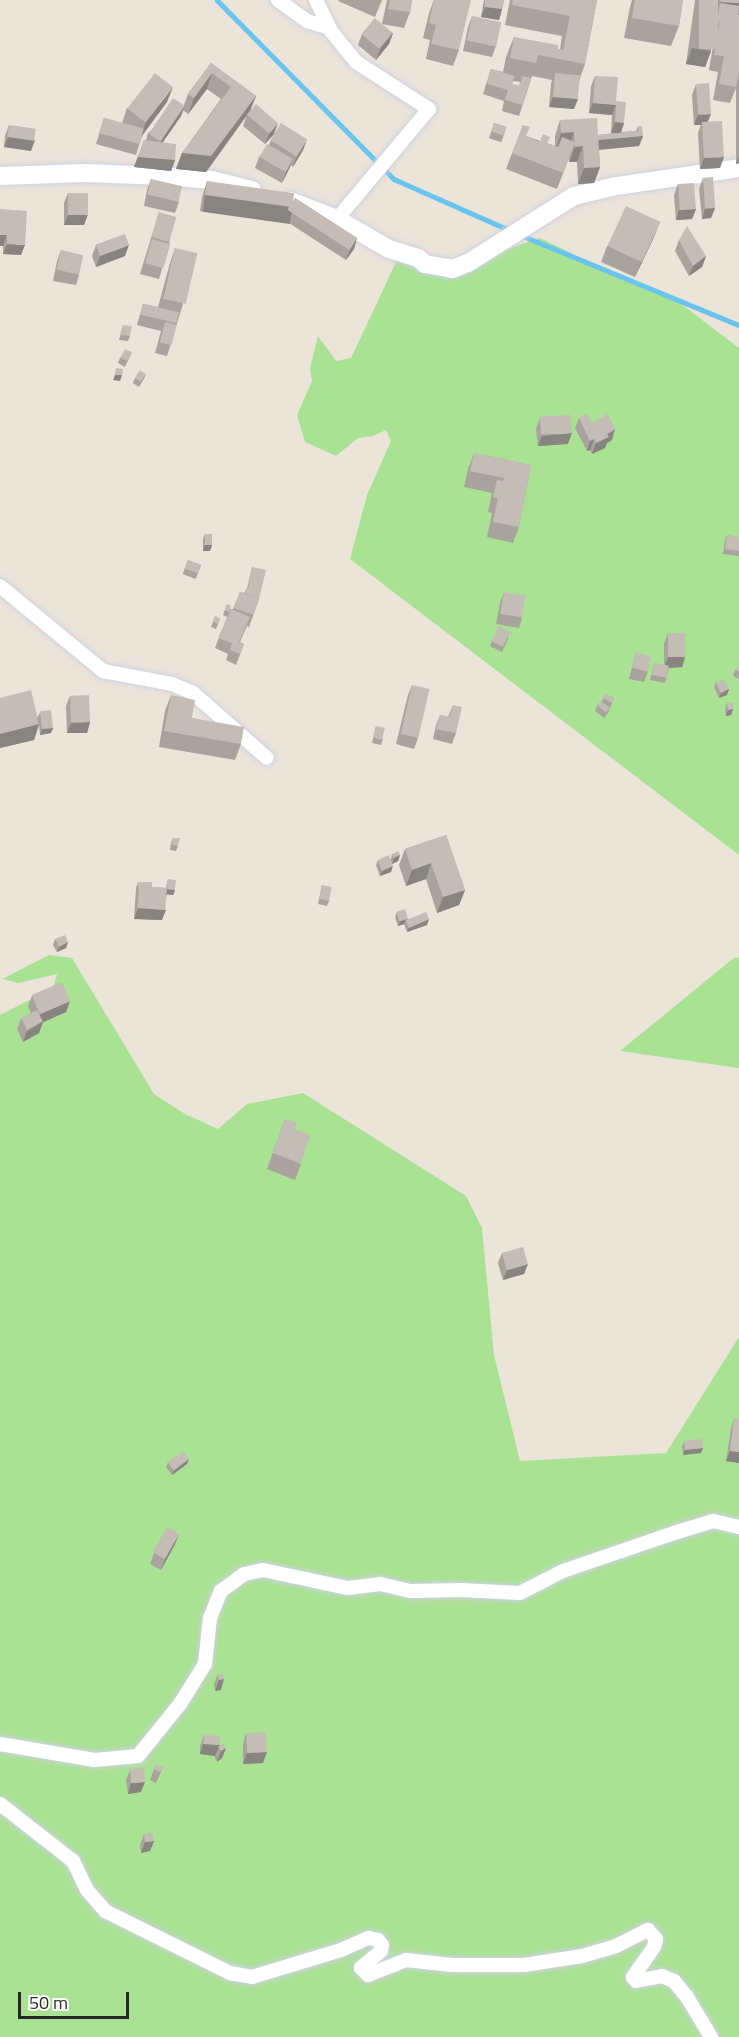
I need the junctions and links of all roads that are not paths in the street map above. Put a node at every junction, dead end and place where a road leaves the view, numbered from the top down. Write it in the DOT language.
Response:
graph roads {
  1 [pos="278,0"];
  2 [pos="316,0"];
  3 [pos="330,28"];
  4 [pos="739,168"];
  5 [pos="0,176"];
  6 [pos="337,219"];
  7 [pos="0,586"];
  8 [pos="267,758"];
  9 [pos="739,1527"];
  10 [pos="0,1744"];
  11 [pos="0,1804"];
  12 [pos="711,2037"];
  1 -- 3 [label="street"];
  2 -- 3 [label="street"];
  3 -- 6 [label="street"];
  4 -- 6 [label="street"];
  5 -- 6 [label="street"];
  7 -- 8 [label="street"];
  9 -- 10 [label="street"];
  11 -- 12 [label="street"];
}
